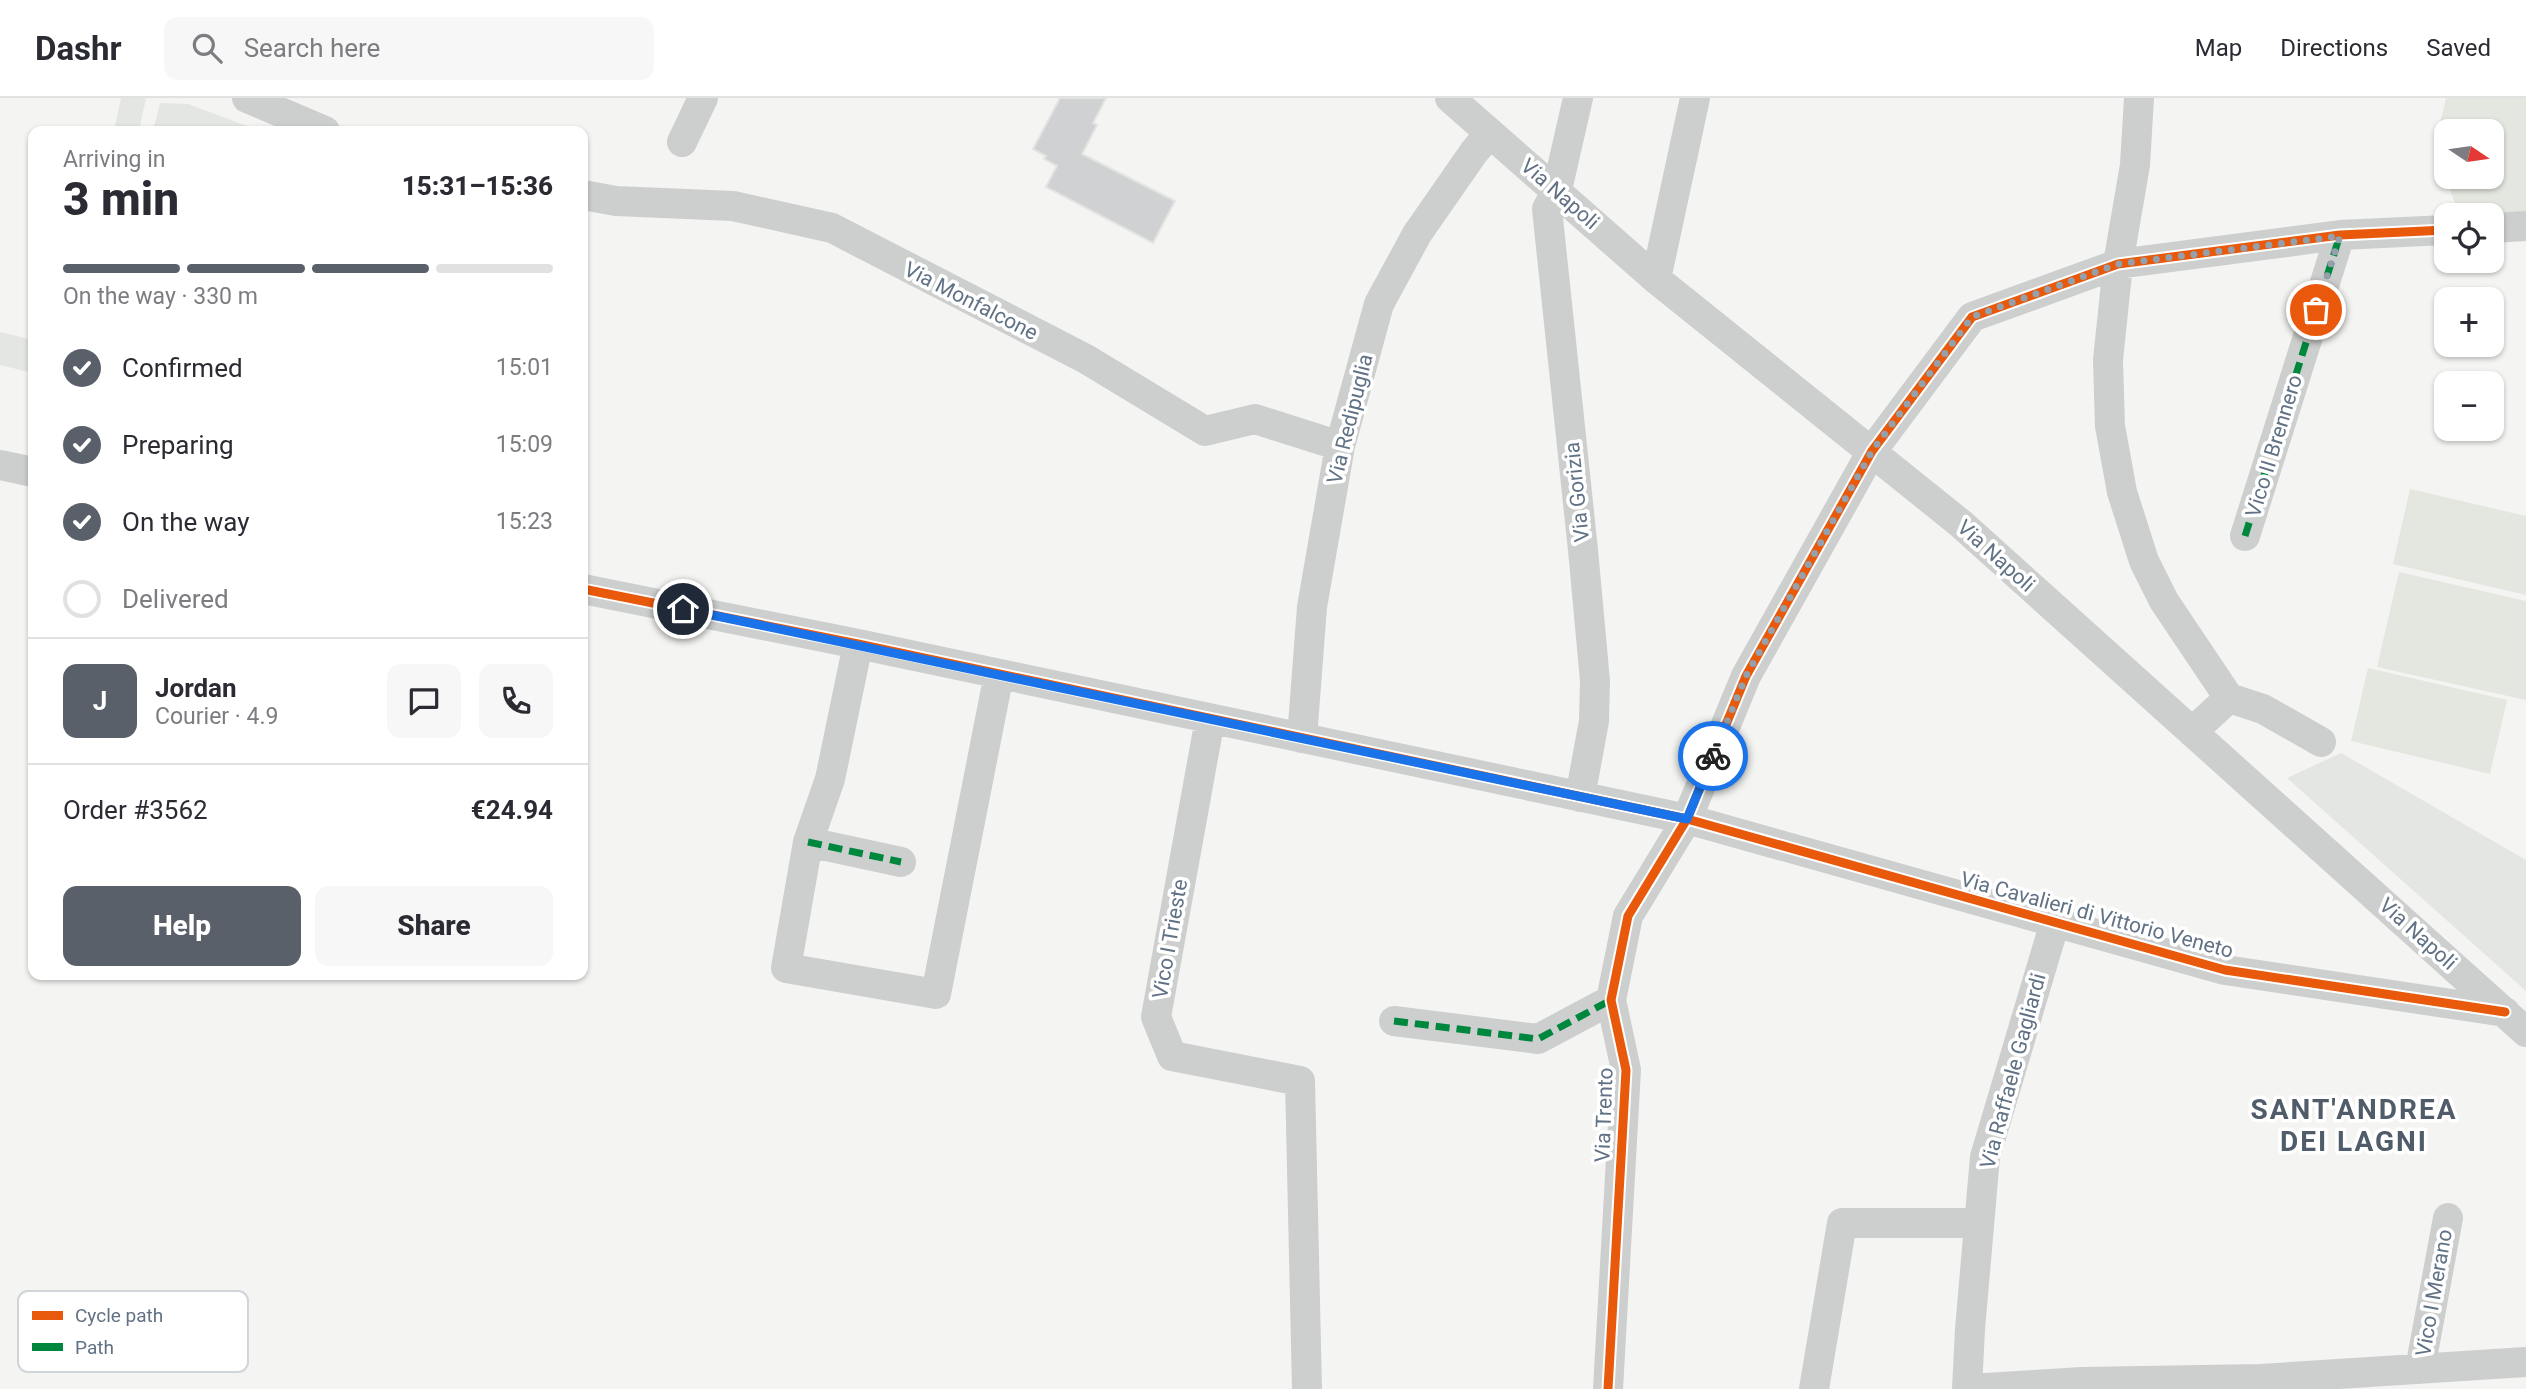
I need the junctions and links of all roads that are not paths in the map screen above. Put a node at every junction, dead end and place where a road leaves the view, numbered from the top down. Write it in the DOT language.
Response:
graph roads {
  1 [pos="247,98"];
  2 [pos="703,98"];
  3 [pos="1450,98"];
  4 [pos="1578,98"];
  5 [pos="1695,98"];
  6 [pos="2139,98"];
  7 [pos="313,126"];
  8 [pos="1490,133"];
  9 [pos="681,142"];
  10 [pos="1557,190"];
  11 [pos="588,196"];
  12 [pos="2526,226"];
  13 [pos="2504,227"];
  14 [pos="2434,231"];
  15 [pos="2340,236"];
  16 [pos="2118,264"];
  17 [pos="1656,279"];
  18 [pos="1340,446"];
  19 [pos="1872,451"];
  20 [pos="0,465"];
  21 [pos="28,471"];
  22 [pos="2245,536"];
  23 [pos="588,590"];
  24 [pos="858,645"];
  25 [pos="999,674"];
  26 [pos="2229,698"];
  27 [pos="1210,719"];
  28 [pos="2192,732"];
  29 [pos="1302,738"];
  30 [pos="2322,742"];
  31 [pos="1580,797"];
  32 [pos="1687,819"];
  33 [pos="808,842"];
  34 [pos="901,862"];
  35 [pos="2055,922"];
  36 [pos="1611,1000"];
  37 [pos="1394,1021"];
  38 [pos="2515,1022"];
  39 [pos="2448,1218"];
  40 [pos="1979,1223"];
  41 [pos="2526,1362"];
  42 [pos="2420,1368"];
  43 [pos="2082,1385"];
  44 [pos="1307,1389"];
  45 [pos="1608,1389"];
  46 [pos="1814,1389"];
  47 [pos="1968,1389"];
  1 -- 7 [label="street"];
  2 -- 9 [label="street"];
  3 -- 8 [label="street, Via Napoli"];
  4 -- 10 [label="street, Via Gorizia"];
  5 -- 17 [label="street"];
  6 -- 16 [label="street"];
  8 -- 10 [label="street, Via Napoli"];
  8 -- 18 [label="street, Via Redipuglia"];
  10 -- 17 [label="street, Via Napoli"];
  10 -- 31 [label="street, Via Gorizia"];
  11 -- 18 [label="street, Via Monfalcone"];
  12 -- 13 [label="street"];
  14 -- 15 [label="street, Via Trento"];
  15 -- 16 [label="street, Via Trento"];
  15 -- 22 [label="street, Vico II Brennero"];
  16 -- 19 [label="street, Via Trento"];
  16 -- 26 [label="street"];
  17 -- 19 [label="street, Via Napoli"];
  18 -- 29 [label="street, Via Redipuglia"];
  19 -- 28 [label="street, Via Napoli"];
  19 -- 32 [label="street, Via Trento"];
  20 -- 21 [label="street"];
  23 -- 24 [label="street, Via Cavalieri di Vittorio Veneto"];
  24 -- 25 [label="street, Via Cavalieri di Vittorio Veneto"];
  24 -- 33 [label="street"];
  25 -- 27 [label="street, Via Cavalieri di Vittorio Veneto"];
  25 -- 33 [label="street"];
  26 -- 28 [label="street"];
  26 -- 30 [label="street"];
  27 -- 29 [label="street, Via Cavalieri di Vittorio Veneto"];
  27 -- 44 [label="street, Vico I Trieste"];
  28 -- 38 [label="street, Via Napoli"];
  29 -- 31 [label="street, Via Cavalieri di Vittorio Veneto"];
  31 -- 32 [label="street, Via Cavalieri di Vittorio Veneto"];
  32 -- 35 [label="street, Via Cavalieri di Vittorio Veneto"];
  32 -- 36 [label="street, Via Trento"];
  33 -- 34 [label="street"];
  35 -- 38 [label="street, Via Cavalieri di Vittorio Veneto"];
  35 -- 40 [label="street, Via Raffaele Gagliardi"];
  36 -- 37 [label="street"];
  36 -- 45 [label="street, Via Trento"];
  39 -- 42 [label="street, Vico I Merano"];
  40 -- 46 [label="street"];
  40 -- 47 [label="street, Via Raffaele Gagliardi"];
  41 -- 42 [label="street"];
  42 -- 43 [label="street"];
  43 -- 47 [label="street"];
}
